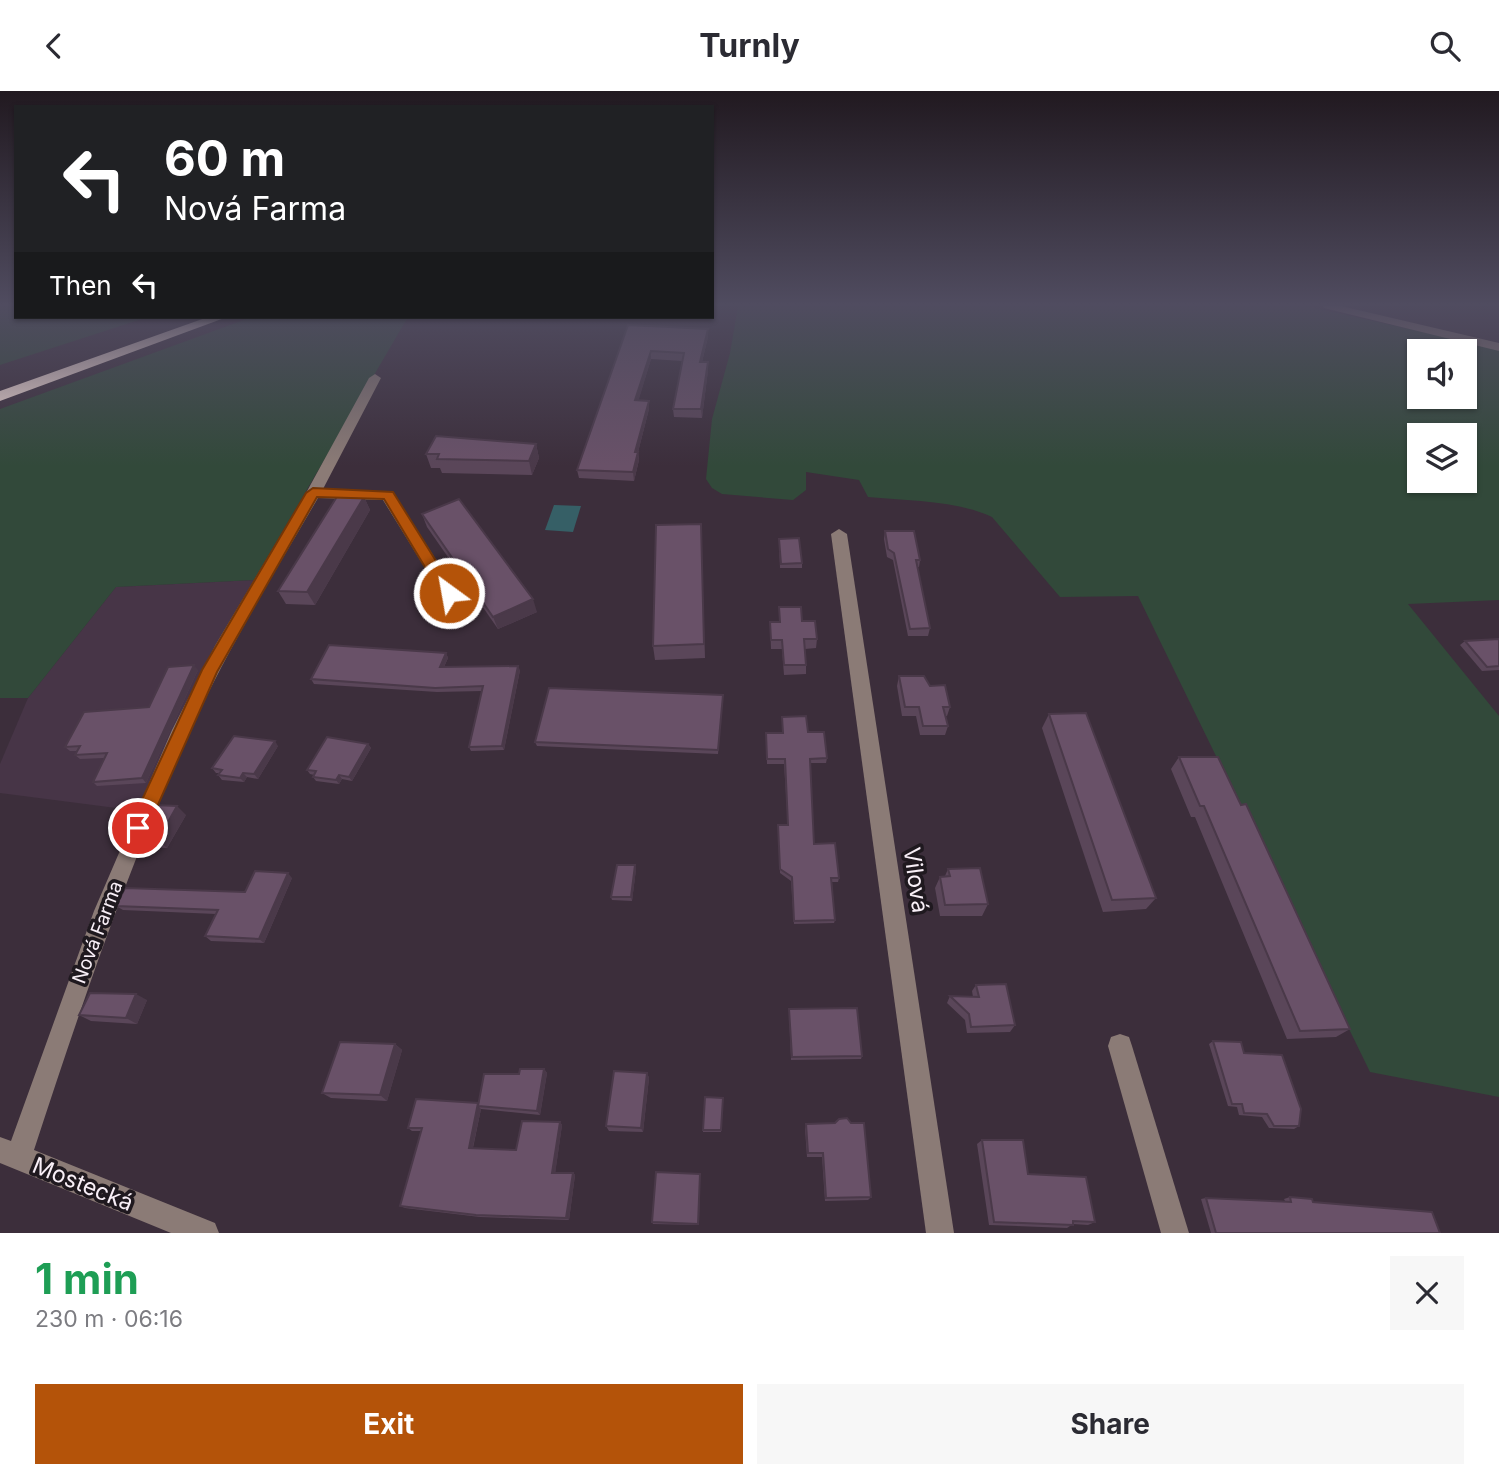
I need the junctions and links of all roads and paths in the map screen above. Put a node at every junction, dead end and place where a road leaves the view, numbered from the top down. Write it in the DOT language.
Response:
graph roads {
  1 [pos="65,359"];
  2 [pos="101,359"];
  3 [pos="375,378"];
  4 [pos="0,382"];
  5 [pos="0,395"];
  6 [pos="313,493"];
  7 [pos="839,534"];
  8 [pos="449,593"];
  9 [pos="1120,1046"];
  10 [pos="9,1154"];
  11 [pos="205,1233"];
  12 [pos="940,1233"];
  13 [pos="1175,1233"];
  1 -- 4 [label="highway"];
  2 -- 5 [label="highway"];
  3 -- 6 [label="street, Nová Farma"];
  6 -- 8 [label="street"];
  6 -- 10 [label="street, Nová Farma"];
  7 -- 12 [label="street, Vilová"];
  9 -- 13 [label="street"];
  10 -- 11 [label="street, Mostecká"];
}
